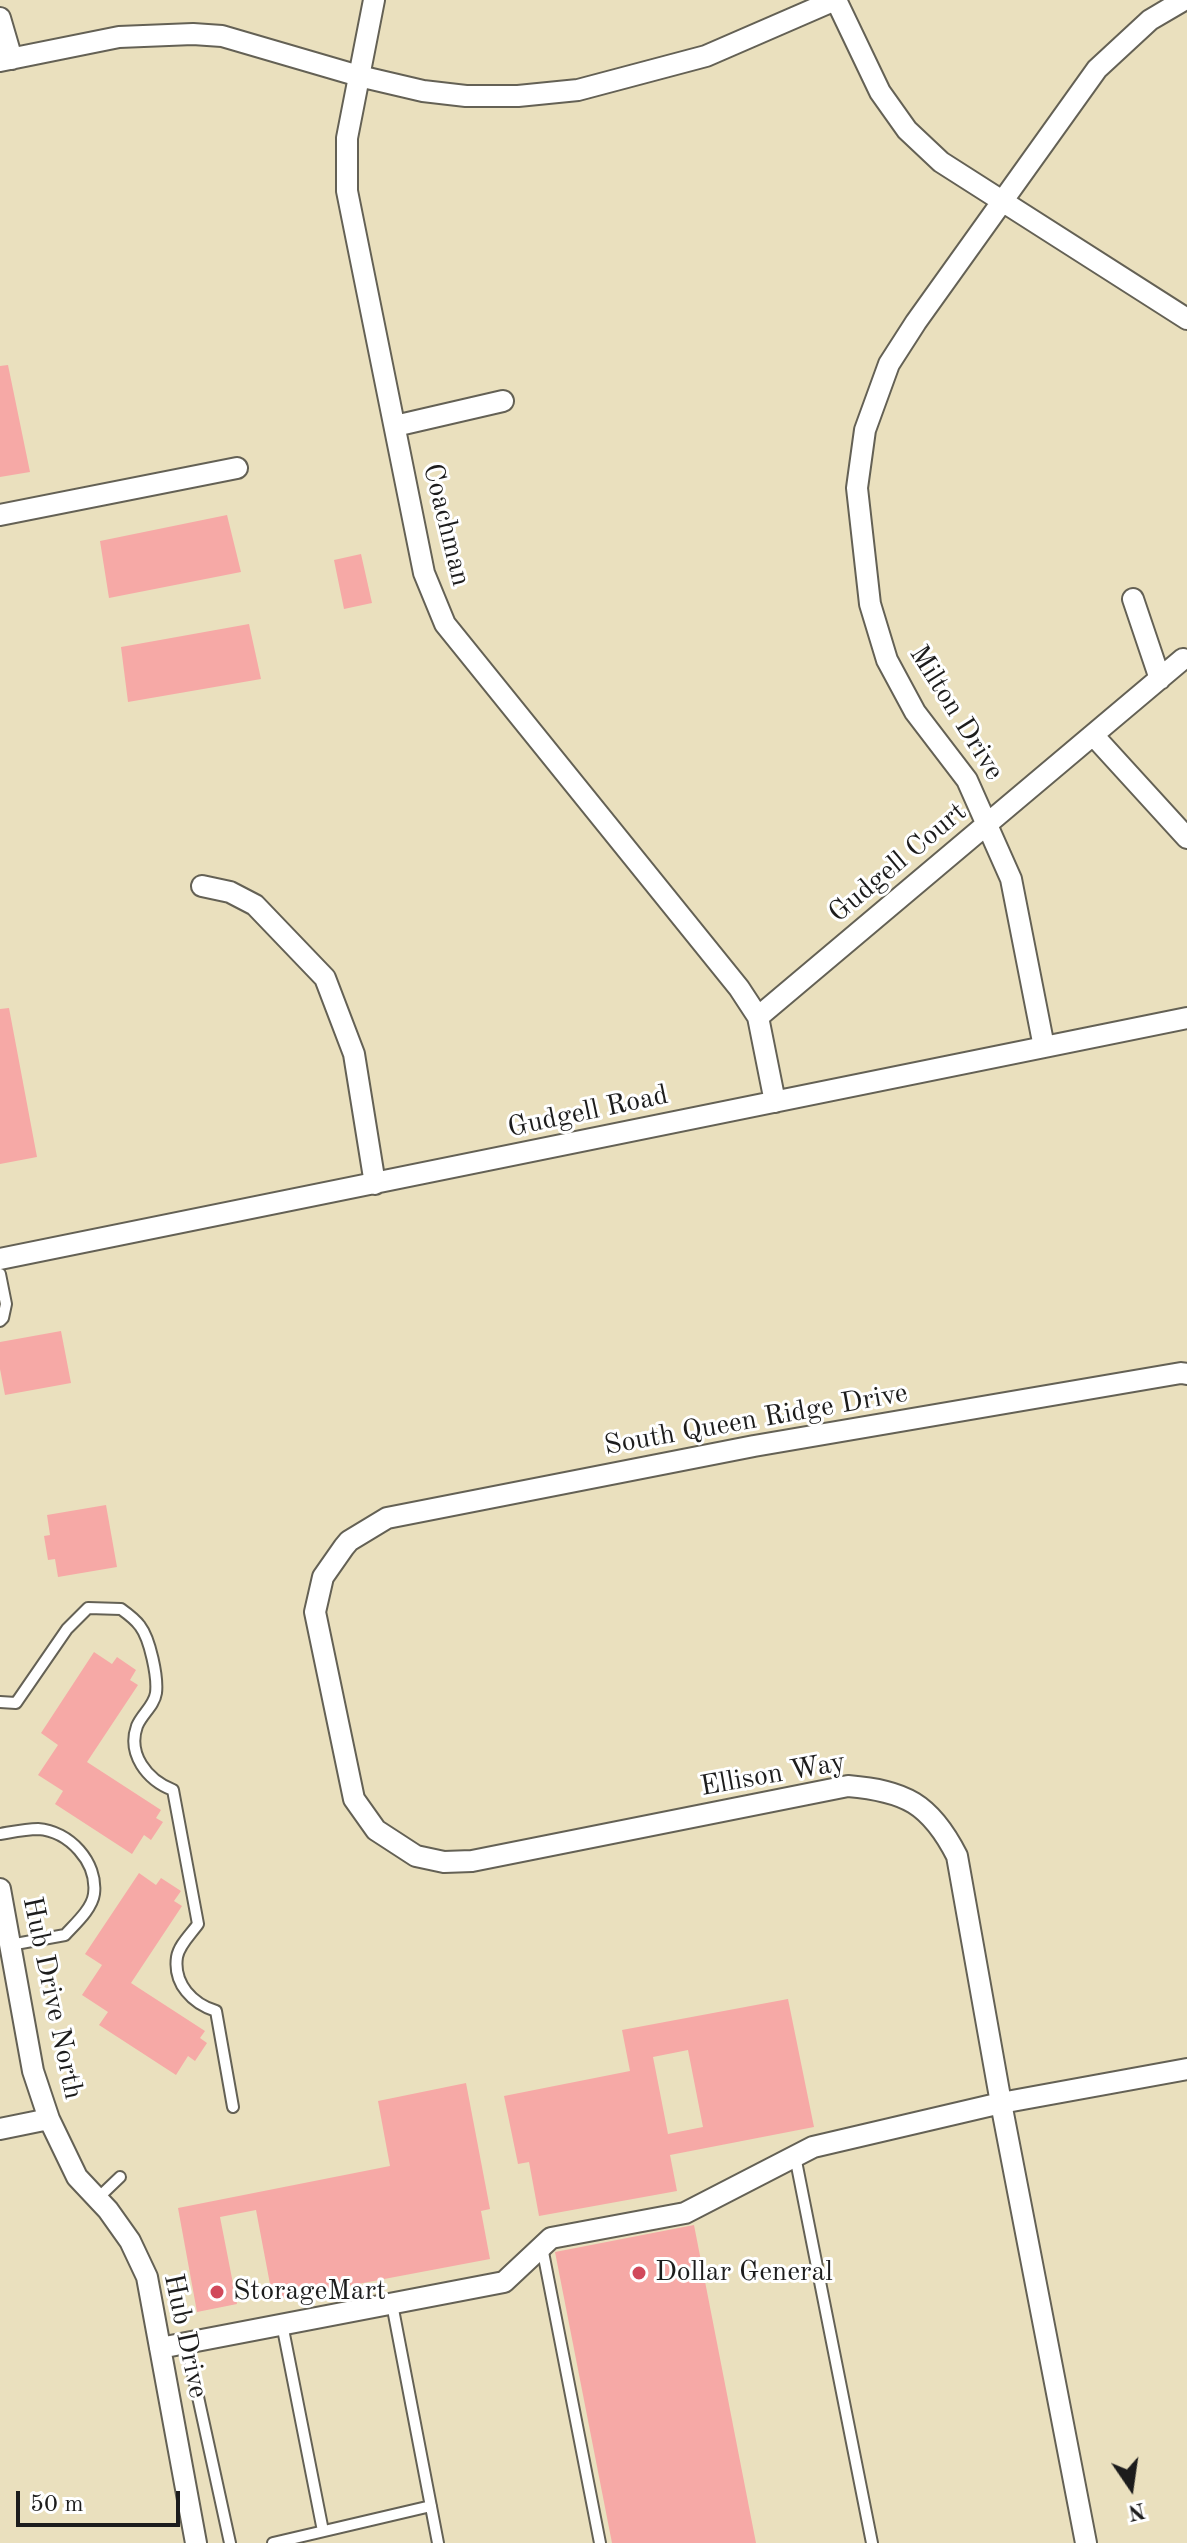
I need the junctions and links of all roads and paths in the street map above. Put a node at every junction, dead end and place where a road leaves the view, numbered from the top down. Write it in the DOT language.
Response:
graph roads {
  1 [pos="374,0"];
  2 [pos="836,0"];
  3 [pos="1184,0"];
  4 [pos="0,18"];
  5 [pos="6,60"];
  6 [pos="359,76"];
  7 [pos="1002,203"];
  8 [pos="1187,319"];
  9 [pos="503,401"];
  10 [pos="395,426"];
  11 [pos="237,468"];
  12 [pos="0,515"];
  13 [pos="1133,599"];
  14 [pos="1183,659"];
  15 [pos="1160,679"];
  16 [pos="1093,735"];
  17 [pos="989,823"];
  18 [pos="1187,838"];
  19 [pos="202,886"];
  20 [pos="758,1017"];
  21 [pos="1187,1018"];
  22 [pos="1044,1047"];
  23 [pos="775,1102"];
  24 [pos="375,1184"];
  25 [pos="0,1259"];
  26 [pos="0,1274"];
  27 [pos="0,1321"];
  28 [pos="1187,1374"];
  29 [pos="344,1547"];
  30 [pos="0,1702"];
  31 [pos="0,1834"];
  32 [pos="0,1889"];
  33 [pos="10,1945"];
  34 [pos="1187,2069"];
  35 [pos="1001,2103"];
  36 [pos="233,2107"];
  37 [pos="49,2119"];
  38 [pos="0,2129"];
  39 [pos="795,2156"];
  40 [pos="120,2177"];
  41 [pos="97,2199"];
  42 [pos="542,2246"];
  43 [pos="392,2304"];
  44 [pos="282,2324"];
  45 [pos="186,2342"];
  46 [pos="160,2348"];
  47 [pos="431,2506"];
  48 [pos="323,2531"];
  49 [pos="196,2543"];
  50 [pos="230,2543"];
  51 [pos="273,2543"];
  52 [pos="438,2543"];
  53 [pos="600,2543"];
  54 [pos="872,2543"];
  55 [pos="1086,2543"];
  1 -- 6 [label="street, Coachman"];
  2 -- 6 [label="street"];
  2 -- 7 [label="street"];
  3 -- 7 [label="street, Milton Drive"];
  4 -- 5 [label="street"];
  5 -- 6 [label="street"];
  6 -- 10 [label="street, Coachman"];
  7 -- 8 [label="street"];
  7 -- 17 [label="street, Milton Drive"];
  9 -- 10 [label="street"];
  10 -- 20 [label="street, Coachman"];
  11 -- 12 [label="street"];
  13 -- 15 [label="street"];
  14 -- 15 [label="street, Gudgell Court"];
  15 -- 16 [label="street, Gudgell Court"];
  16 -- 17 [label="street, Gudgell Court"];
  16 -- 18 [label="street"];
  17 -- 20 [label="street, Gudgell Court"];
  17 -- 22 [label="street, Milton Drive"];
  19 -- 24 [label="street"];
  20 -- 23 [label="street, Coachman"];
  21 -- 22 [label="street, Gudgell Road"];
  22 -- 23 [label="street, Gudgell Road"];
  23 -- 24 [label="street, Gudgell Road"];
  24 -- 25 [label="street, Gudgell Road"];
  26 -- 27 [label="lane"];
  28 -- 29 [label="street, South Queen Ridge Drive"];
  29 -- 35 [label="street, Ellison Way"];
  30 -- 36 [label="lane"];
  31 -- 33 [label="lane"];
  32 -- 33 [label="street, Hub Drive North"];
  33 -- 37 [label="street, Hub Drive North"];
  34 -- 35 [label="street"];
  35 -- 39 [label="street"];
  35 -- 55 [label="street, Ellison Way"];
  37 -- 38 [label="street"];
  37 -- 41 [label="street, Hub Drive"];
  39 -- 42 [label="street"];
  39 -- 54 [label="lane"];
  40 -- 41 [label="lane"];
  41 -- 46 [label="street, Hub Drive"];
  42 -- 43 [label="street"];
  42 -- 53 [label="lane"];
  43 -- 44 [label="street"];
  43 -- 47 [label="lane"];
  44 -- 45 [label="street"];
  44 -- 48 [label="lane"];
  45 -- 46 [label="street"];
  45 -- 50 [label="lane"];
  46 -- 49 [label="street, Hub Drive"];
  47 -- 48 [label="lane"];
  47 -- 52 [label="lane"];
  48 -- 51 [label="lane"];
}
